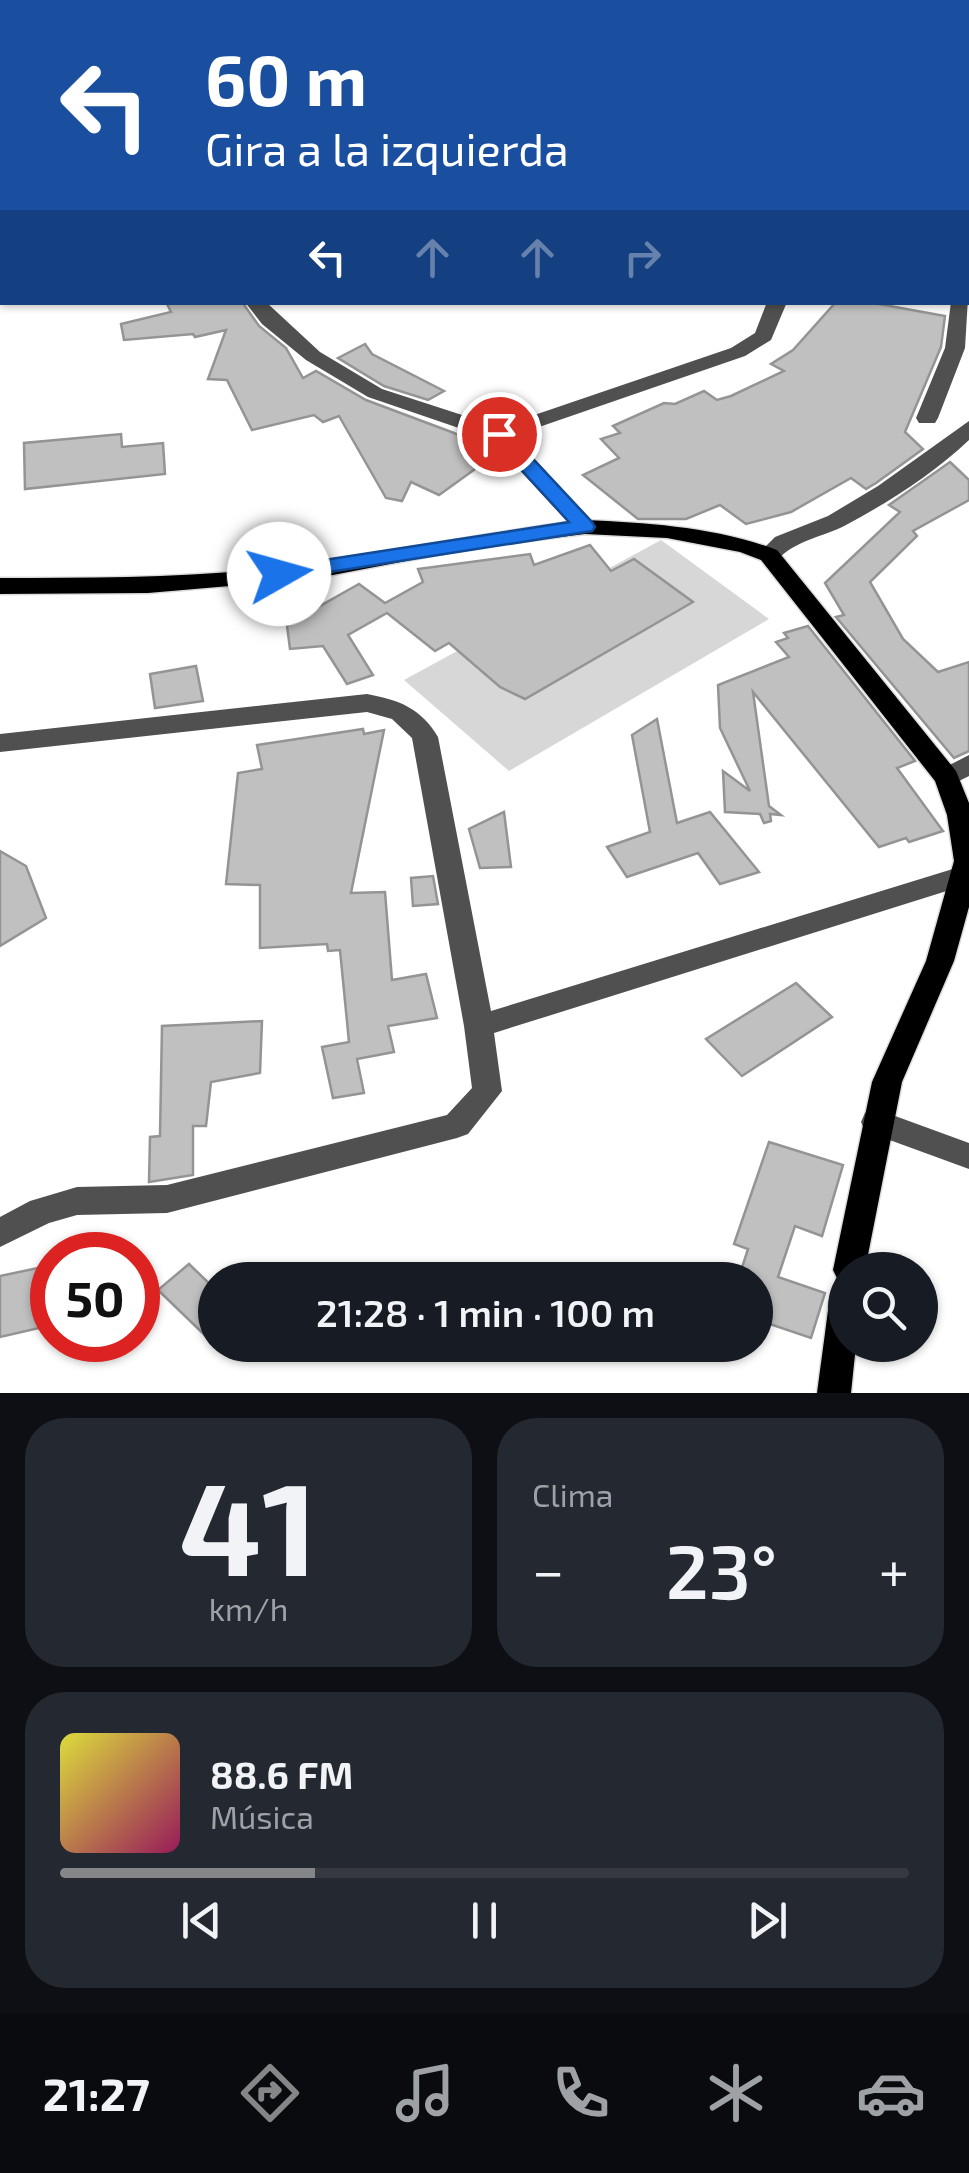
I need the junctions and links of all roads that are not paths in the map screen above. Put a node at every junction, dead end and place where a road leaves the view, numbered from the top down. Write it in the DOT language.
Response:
graph roads {
  1 [pos="257,305"];
  2 [pos="776,305"];
  3 [pos="960,305"];
  4 [pos="926,418"];
  5 [pos="969,428"];
  6 [pos="499,434"];
  7 [pos="585,527"];
  8 [pos="769,555"];
  9 [pos="0,586"];
  10 [pos="0,743"];
  11 [pos="958,771"];
  12 [pos="967,873"];
  13 [pos="479,1026"];
  14 [pos="876,1122"];
  15 [pos="969,1156"];
  16 [pos="0,1232"];
  17 [pos="852,1252"];
  18 [pos="838,1362"];
  19 [pos="834,1393"];
  1 -- 6 [label="street"];
  2 -- 6 [label="street"];
  3 -- 4 [label="street"];
  5 -- 8 [label="street"];
  6 -- 7 [label="street"];
  7 -- 8 [label="main road"];
  7 -- 9 [label="main road"];
  8 -- 11 [label="main road"];
  10 -- 13 [label="street"];
  11 -- 12 [label="main road"];
  12 -- 13 [label="street"];
  12 -- 14 [label="main road"];
  13 -- 16 [label="street"];
  14 -- 15 [label="street"];
  14 -- 17 [label="main road"];
  18 -- 19 [label="main road"];
}
